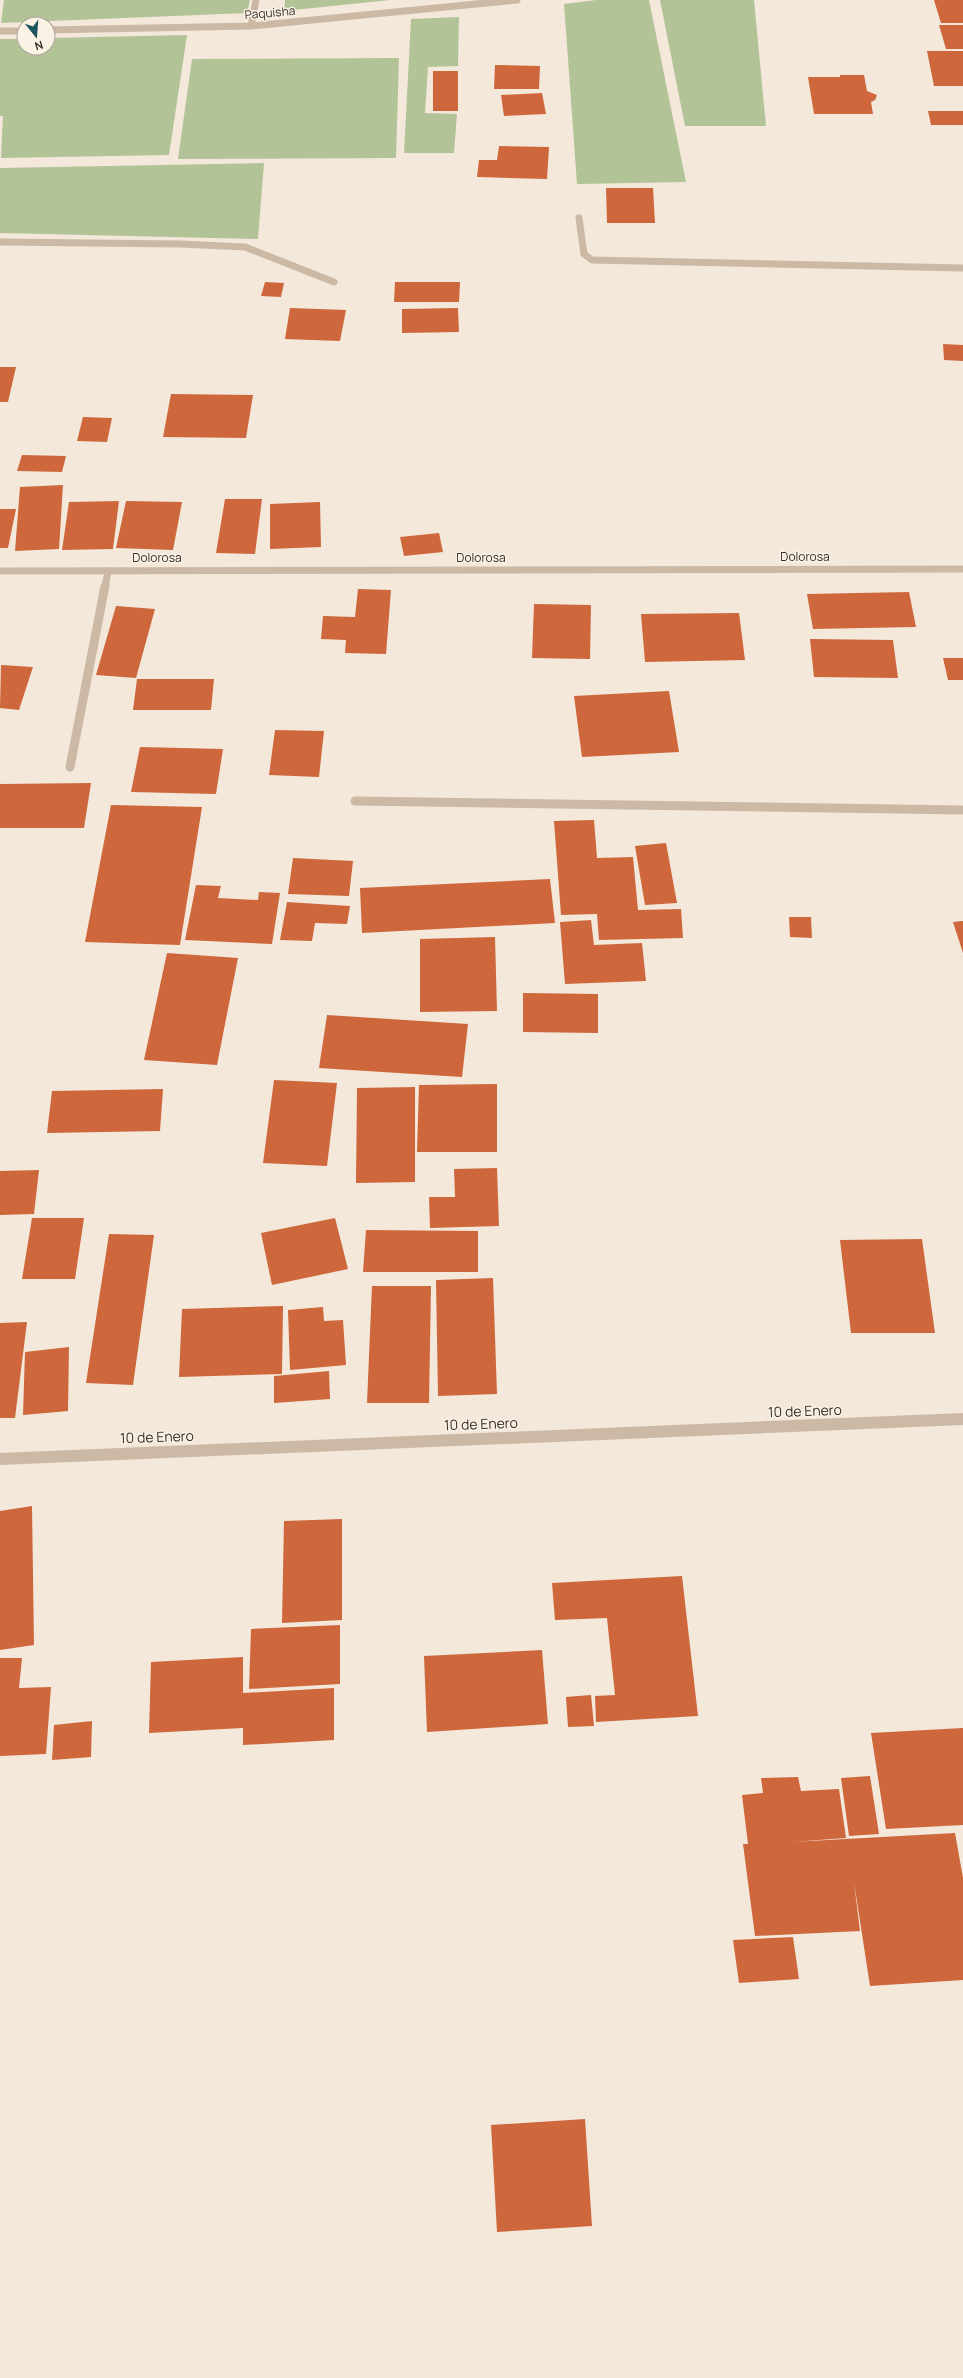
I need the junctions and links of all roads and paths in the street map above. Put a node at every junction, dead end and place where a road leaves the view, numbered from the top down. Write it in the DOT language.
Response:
graph roads {
  1 [pos="256,0"];
  2 [pos="517,0"];
  3 [pos="251,26"];
  4 [pos="56,30"];
  5 [pos="16,31"];
  6 [pos="0,32"];
  7 [pos="579,218"];
  8 [pos="0,242"];
  9 [pos="963,268"];
  10 [pos="334,282"];
  11 [pos="963,569"];
  12 [pos="0,571"];
  13 [pos="108,571"];
  14 [pos="70,767"];
  15 [pos="355,801"];
  16 [pos="963,810"];
  17 [pos="963,1419"];
  18 [pos="0,1459"];
  1 -- 3 [label="street"];
  2 -- 3 [label="street, Paquisha"];
  3 -- 4 [label="street, Paquisha"];
  5 -- 6 [label="street"];
  7 -- 9 [label="street"];
  8 -- 10 [label="street"];
  11 -- 13 [label="street, Dolorosa"];
  12 -- 13 [label="street, Dolorosa"];
  13 -- 14 [label="street"];
  15 -- 16 [label="street"];
  17 -- 18 [label="street, 10 de Enero"];
}
